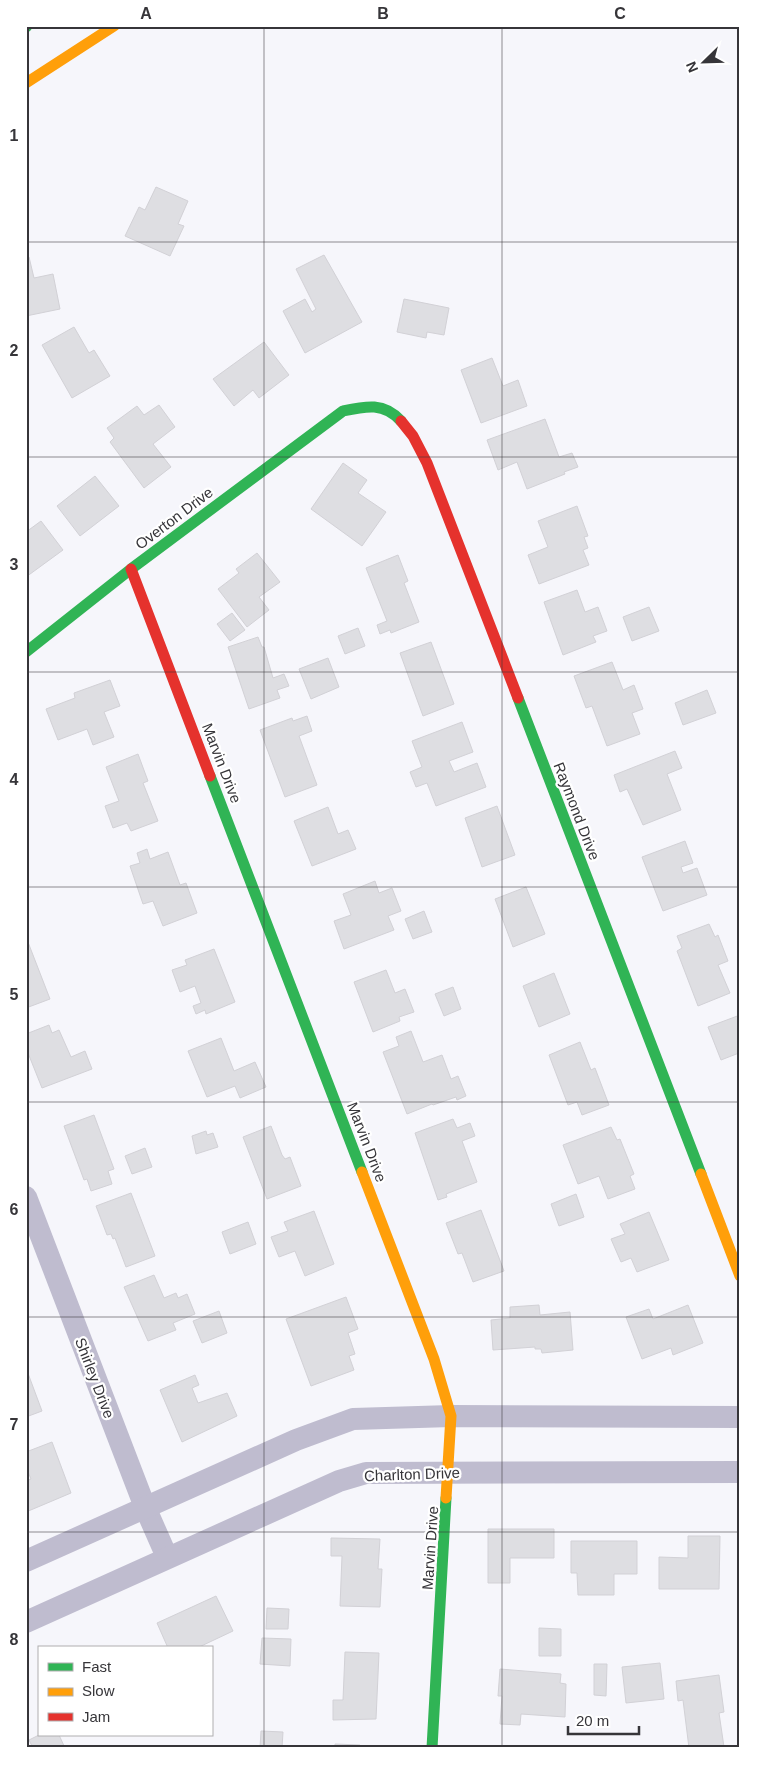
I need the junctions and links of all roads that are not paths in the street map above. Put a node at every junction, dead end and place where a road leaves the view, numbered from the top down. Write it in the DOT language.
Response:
graph roads {
  1 [pos="114,26"];
  2 [pos="26,83"];
  3 [pos="343,411"];
  4 [pos="131,569"];
  5 [pos="26,652"];
  6 [pos="26,1197"];
  7 [pos="31,1222"];
  8 [pos="740,1276"];
  9 [pos="451,1416"];
  10 [pos="740,1417"];
  11 [pos="450,1472"];
  12 [pos="740,1472"];
  13 [pos="145,1507"];
  14 [pos="167,1557"];
  15 [pos="26,1561"];
  16 [pos="26,1622"];
  17 [pos="432,1748"];
  1 -- 2 [label="street"];
  3 -- 4 [label="street, Overton Drive"];
  3 -- 8 [label="street, Raymond Drive"];
  4 -- 5 [label="street, Overton Drive"];
  4 -- 9 [label="street, Marvin Drive"];
  6 -- 7 [label="street, Shirley Drive"];
  7 -- 13 [label="street, Shirley Drive"];
  9 -- 10 [label="street"];
  9 -- 11 [label="street, Marvin Drive"];
  9 -- 13 [label="street"];
  11 -- 12 [label="street, Charlton Drive"];
  11 -- 14 [label="street, Charlton Drive"];
  11 -- 17 [label="street, Marvin Drive"];
  13 -- 14 [label="street, Shirley Drive"];
  13 -- 15 [label="street"];
  14 -- 16 [label="street, Charlton Drive"];
}
